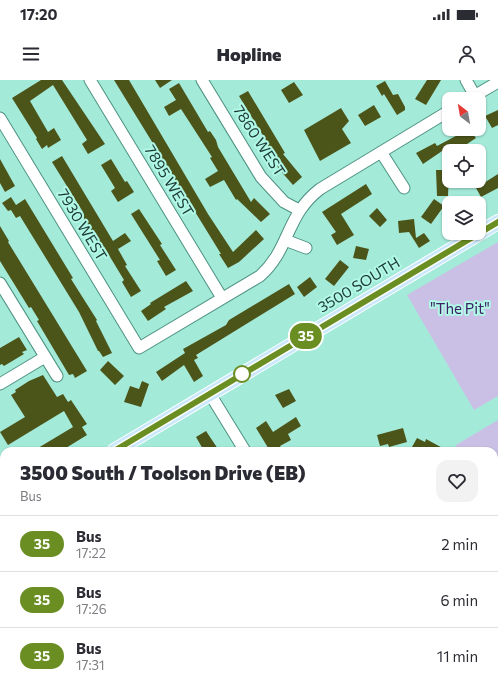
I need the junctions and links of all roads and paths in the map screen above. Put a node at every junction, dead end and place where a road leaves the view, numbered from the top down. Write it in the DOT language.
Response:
graph roads {
  1 [pos="90,80"];
  2 [pos="202,80"];
  3 [pos="466,80"];
  4 [pos="498,82"];
  5 [pos="470,92"];
  6 [pos="481,92"];
  7 [pos="442,115"];
  8 [pos="0,118"];
  9 [pos="381,152"];
  10 [pos="404,188"];
  11 [pos="299,210"];
  12 [pos="498,222"];
  13 [pos="285,240"];
  14 [pos="306,248"];
  15 [pos="0,283"];
  16 [pos="222,298"];
  17 [pos="45,357"];
  18 [pos="56,376"];
  19 [pos="0,384"];
  20 [pos="210,394"];
  21 [pos="121,447"];
  22 [pos="243,447"];
  1 -- 16 [label="street, 7895 WEST"];
  2 -- 11 [label="street, 7860 WEST"];
  3 -- 5 [label="street"];
  4 -- 6 [label="street"];
  7 -- 9 [label="street"];
  8 -- 16 [label="street, 7930 WEST"];
  9 -- 10 [label="street"];
  9 -- 11 [label="street"];
  11 -- 13 [label="street"];
  12 -- 20 [label="main road, 3500 SOUTH"];
  13 -- 14 [label="street"];
  13 -- 16 [label="street"];
  15 -- 17 [label="street"];
  17 -- 18 [label="street"];
  17 -- 19 [label="street"];
  20 -- 21 [label="main road, 3500 SOUTH"];
  20 -- 22 [label="street"];
}
